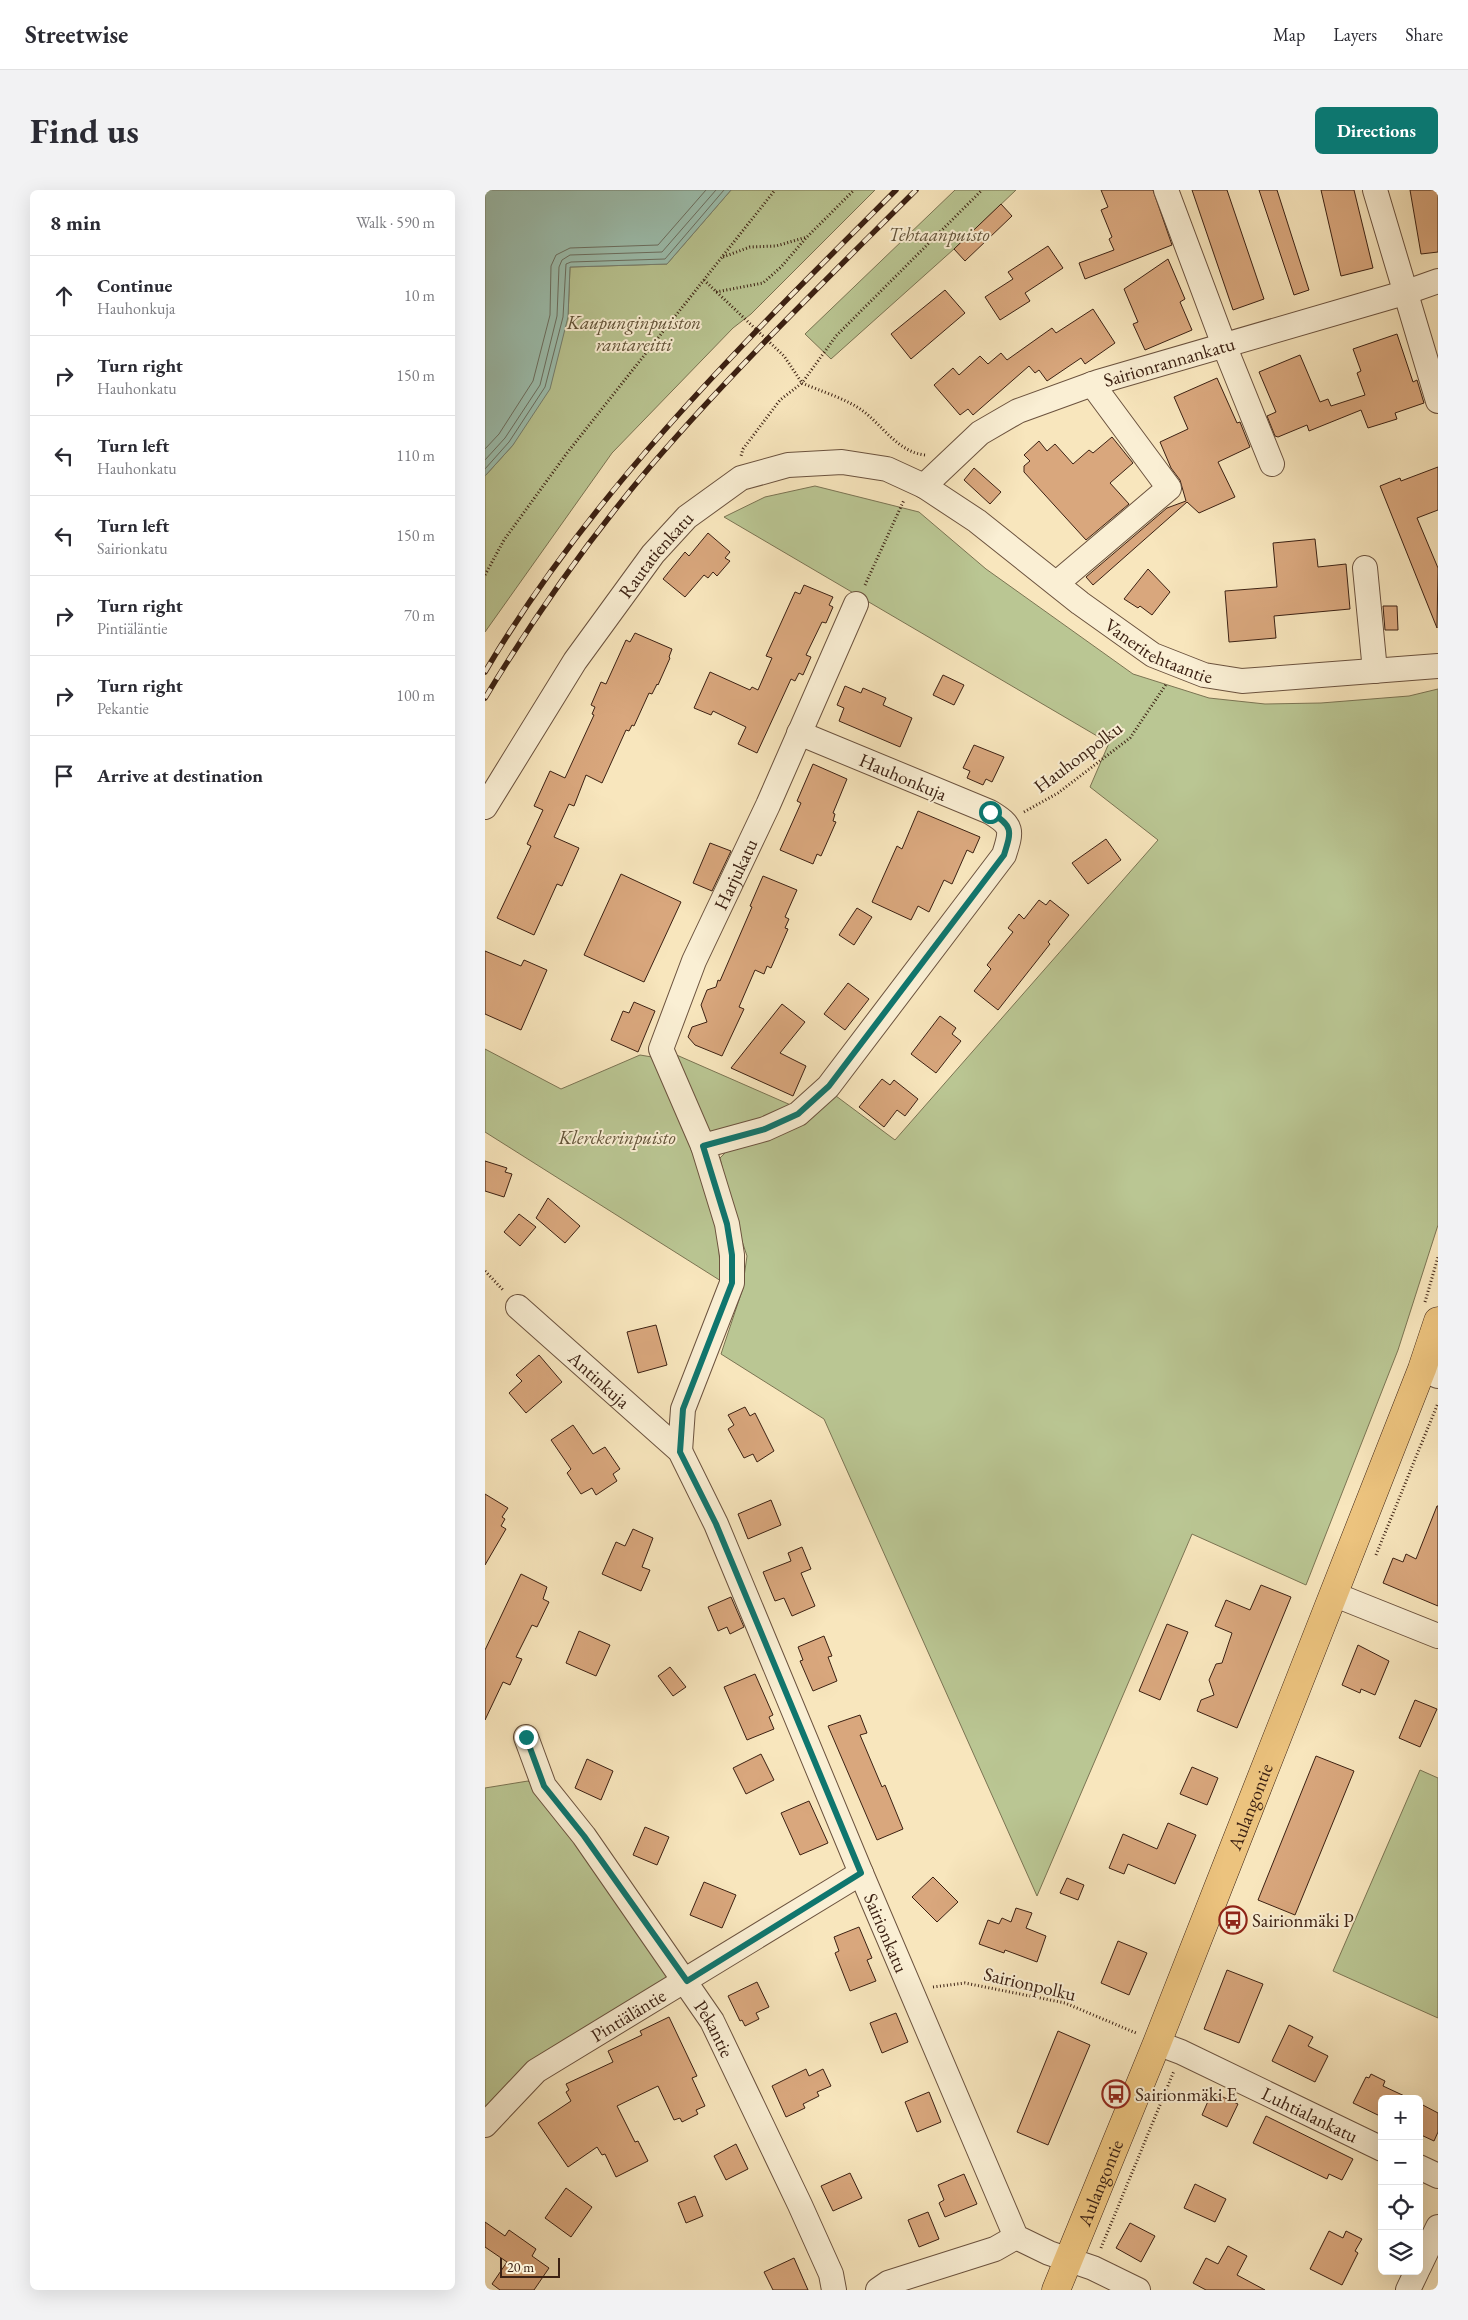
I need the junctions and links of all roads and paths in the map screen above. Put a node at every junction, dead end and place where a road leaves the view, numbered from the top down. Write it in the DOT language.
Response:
graph roads {
  1 [pos="775,190"];
  2 [pos="854,190"];
  3 [pos="983,190"];
  4 [pos="1166,190"];
  5 [pos="1375,190"];
  6 [pos="807,237"];
  7 [pos="721,258"];
  8 [pos="703,280"];
  9 [pos="1438,281"];
  10 [pos="716,292"];
  11 [pos="1405,293"];
  12 [pos="1224,345"];
  13 [pos="802,383"];
  14 [pos="1092,384"];
  15 [pos="1438,401"];
  16 [pos="914,454"];
  17 [pos="1272,464"];
  18 [pos="741,478"];
  19 [pos="915,491"];
  20 [pos="1365,568"];
  21 [pos="485,575"];
  22 [pos="1057,583"];
  23 [pos="856,604"];
  24 [pos="1438,666"];
  25 [pos="1375,671"];
  26 [pos="1172,676"];
  27 [pos="799,733"];
  28 [pos="485,807"];
  29 [pos="1006,822"];
  30 [pos="703,1146"];
  31 [pos="485,1271"];
  32 [pos="518,1307"];
  33 [pos="1438,1320"];
  34 [pos="1430,1373"];
  35 [pos="680,1452"];
  36 [pos="1333,1594"];
  37 [pos="1438,1636"];
  38 [pos="526,1737"];
  39 [pos="861,1873"];
  40 [pos="687,1981"];
  41 [pos="910,1989"];
  42 [pos="1148,2039"];
  43 [pos="485,2125"];
  44 [pos="1378,2147"];
  45 [pos="1423,2169"];
  46 [pos="1438,2176"];
  47 [pos="1438,2228"];
  48 [pos="1016,2237"];
  49 [pos="1069,2258"];
  50 [pos="1423,2259"];
  51 [pos="1415,2275"];
  52 [pos="834,2290"];
  53 [pos="878,2290"];
  54 [pos="1056,2290"];
  55 [pos="1138,2290"];
  56 [pos="1408,2290"];
  1 -- 7 [label="path"];
  2 -- 6 [label="path"];
  3 -- 13 [label="path"];
  4 -- 12 [label="street"];
  5 -- 11 [label="street"];
  6 -- 7 [label="path"];
  6 -- 10 [label="path"];
  7 -- 8 [label="path"];
  8 -- 10 [label="path"];
  8 -- 21 [label="path"];
  9 -- 11 [label="street, Sairionrannankatu"];
  10 -- 13 [label="path"];
  11 -- 12 [label="street, Sairionrannankatu"];
  11 -- 15 [label="street"];
  12 -- 14 [label="street, Sairionrannankatu"];
  12 -- 17 [label="street"];
  13 -- 16 [label="path"];
  13 -- 18 [label="path"];
  14 -- 19 [label="street, Sairionrannankatu"];
  14 -- 22 [label="street"];
  18 -- 19 [label="street, Rautatienkatu"];
  18 -- 28 [label="street, Rautatienkatu"];
  19 -- 22 [label="street, Vaneritehtaantie"];
  19 -- 23 [label="path"];
  20 -- 25 [label="street"];
  22 -- 25 [label="street, Vaneritehtaantie"];
  23 -- 27 [label="street, Harjukatu"];
  24 -- 25 [label="street, Vaneritehtaantie"];
  26 -- 29 [label="path, Hauhonpolku"];
  27 -- 29 [label="street, Hauhonkuja"];
  27 -- 30 [label="street, Harjukatu"];
  29 -- 30 [label="street"];
  30 -- 35 [label="street, Harjukatu"];
  31 -- 32 [label="path"];
  32 -- 35 [label="street, Antinkuja"];
  33 -- 34 [label="main road, Aulangontie"];
  34 -- 36 [label="main road, Aulangontie"];
  35 -- 39 [label="street, Sairionkatu"];
  36 -- 37 [label="street"];
  36 -- 42 [label="main road, Aulangontie"];
  38 -- 40 [label="street, Pekantie"];
  39 -- 40 [label="street, Pintiäläntie"];
  39 -- 41 [label="street, Sairionkatu"];
  40 -- 43 [label="street, Pintiäläntie"];
  40 -- 52 [label="street, Pekantie"];
  41 -- 42 [label="path, Sairionpolku"];
  41 -- 48 [label="street, Sairionkatu"];
  42 -- 44 [label="street, Luhtialankatu"];
  42 -- 49 [label="main road, Aulangontie"];
  45 -- 46 [label="street"];
  47 -- 50 [label="street"];
  48 -- 49 [label="street"];
  48 -- 53 [label="street"];
  49 -- 54 [label="main road, Aulangontie"];
  49 -- 55 [label="street"];
  51 -- 56 [label="street"];
}
